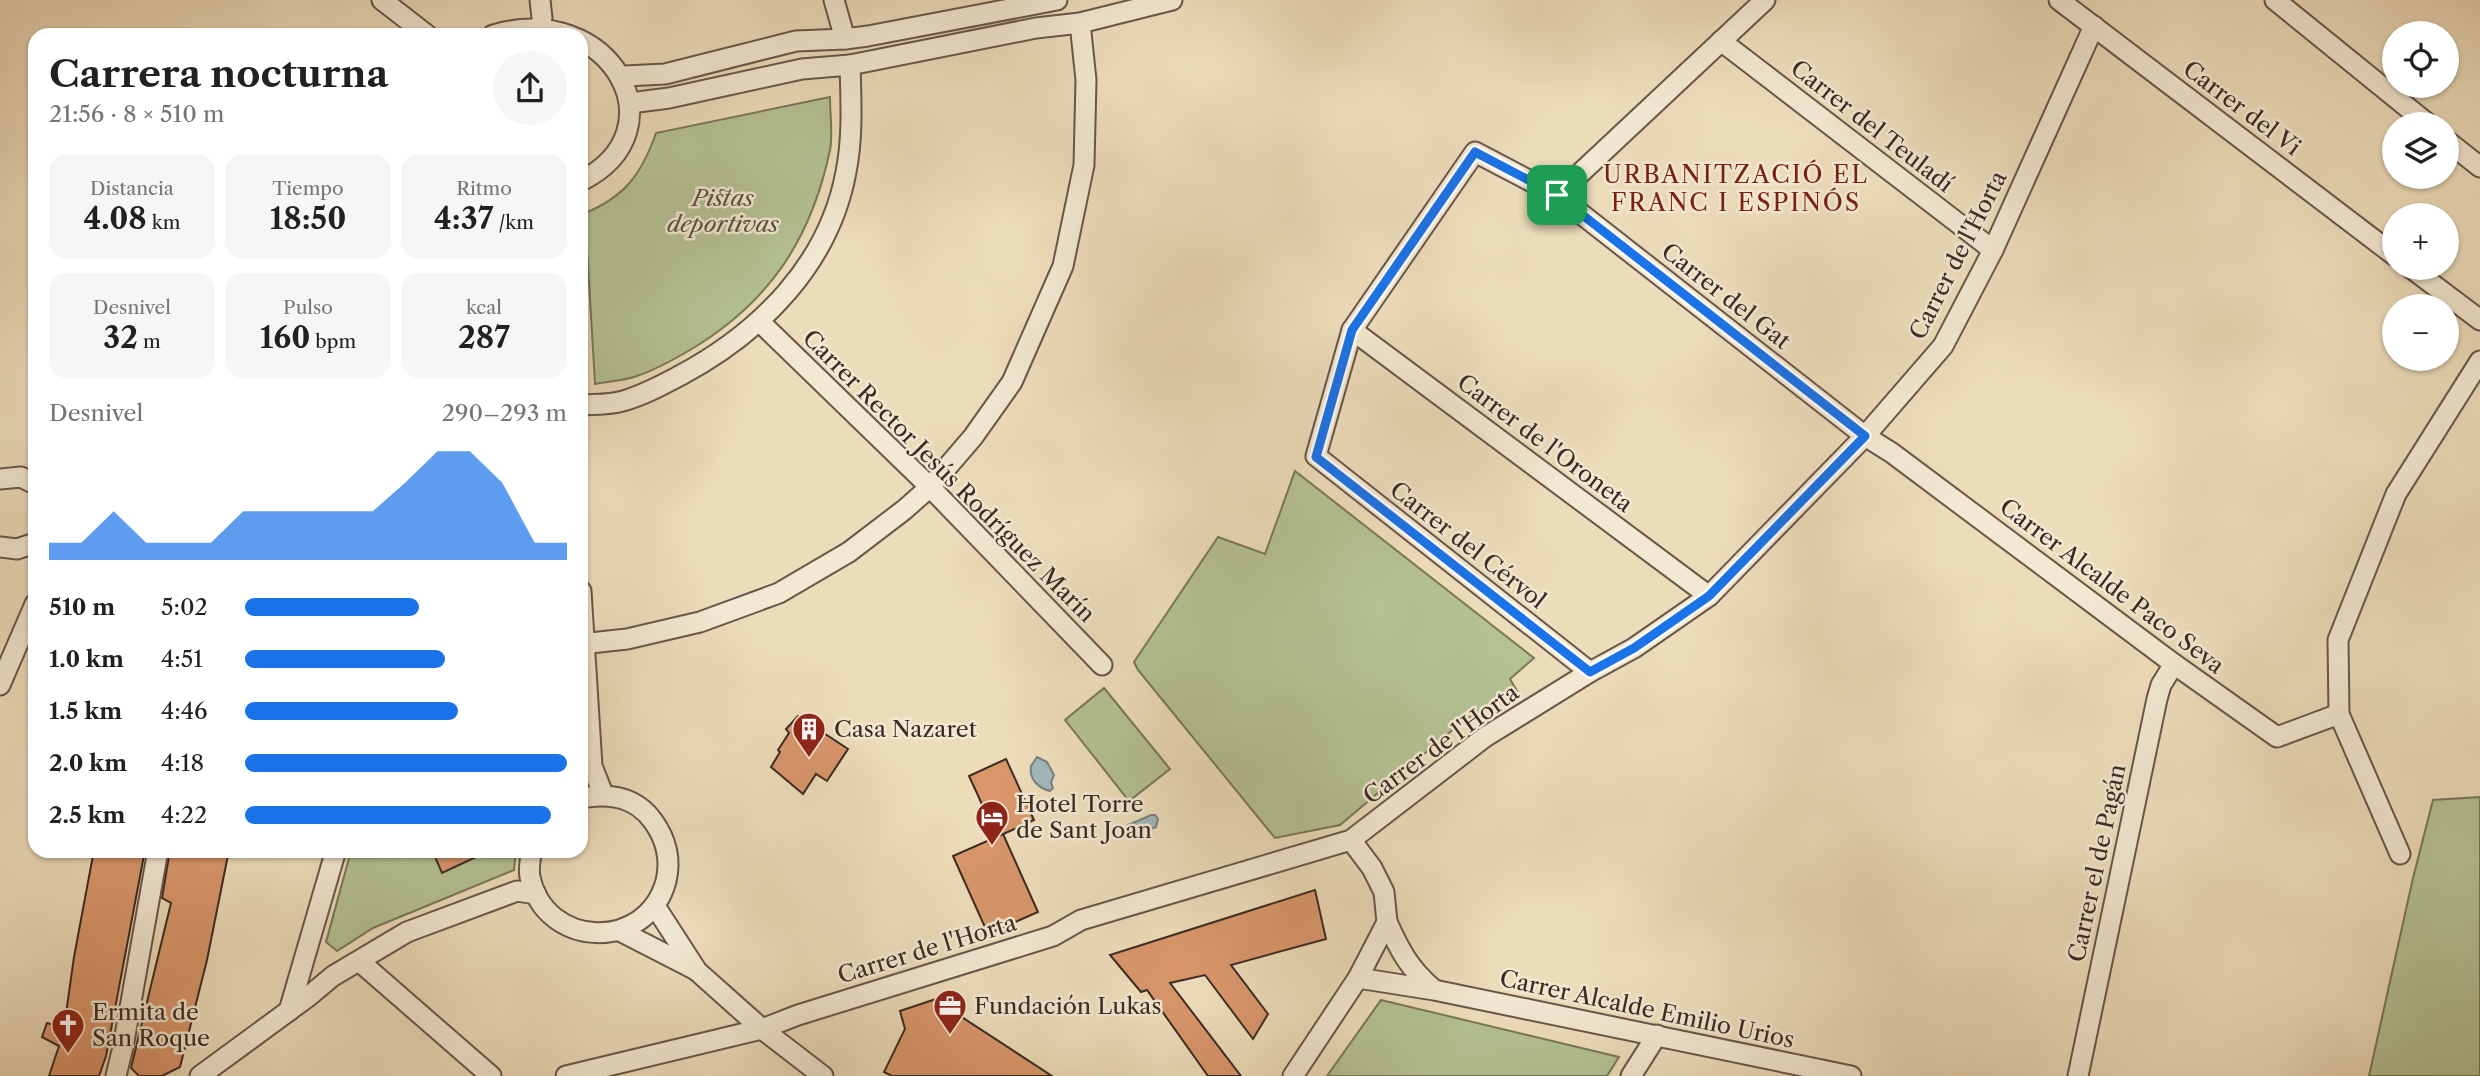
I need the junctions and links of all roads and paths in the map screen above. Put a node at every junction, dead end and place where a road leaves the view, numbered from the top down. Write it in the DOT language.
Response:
graph roads {
  1 [pos="382,0"];
  2 [pos="834,0"];
  3 [pos="1057,0"];
  4 [pos="1172,0"];
  5 [pos="1765,0"];
  6 [pos="2059,0"];
  7 [pos="2275,0"];
  8 [pos="541,9"];
  9 [pos="1080,23"];
  10 [pos="2094,26"];
  11 [pos="418,28"];
  12 [pos="505,28"];
  13 [pos="583,28"];
  14 [pos="588,31"];
  15 [pos="845,39"];
  16 [pos="1721,41"];
  17 [pos="850,65"];
  18 [pos="625,76"];
  19 [pos="630,103"];
  20 [pos="2413,112"];
  21 [pos="2459,150"];
  22 [pos="2480,167"];
  23 [pos="588,178"];
  24 [pos="1557,195"];
  25 [pos="2382,246"];
  26 [pos="1993,250"];
  27 [pos="2427,280"];
  28 [pos="2480,320"];
  29 [pos="760,322"];
  30 [pos="1352,330"];
  31 [pos="2480,361"];
  32 [pos="588,404"];
  33 [pos="1865,436"];
  34 [pos="0,479"];
  35 [pos="28,479"];
  36 [pos="930,487"];
  37 [pos="28,546"];
  38 [pos="0,547"];
  39 [pos="1709,596"];
  40 [pos="28,620"];
  41 [pos="588,644"];
  42 [pos="2174,664"];
  43 [pos="1102,665"];
  44 [pos="1590,672"];
  45 [pos="0,685"];
  46 [pos="588,712"];
  47 [pos="2339,715"];
  48 [pos="592,766"];
  49 [pos="588,779"];
  50 [pos="603,794"];
  51 [pos="588,797"];
  52 [pos="1351,840"];
  53 [pos="2400,854"];
  54 [pos="158,858"];
  55 [pos="334,858"];
  56 [pos="530,858"];
  57 [pos="527,887"];
  58 [pos="655,906"];
  59 [pos="1387,922"];
  60 [pos="620,931"];
  61 [pos="359,961"];
  62 [pos="697,971"];
  63 [pos="1358,978"];
  64 [pos="1434,990"];
  65 [pos="289,1011"];
  66 [pos="762,1030"];
  67 [pos="1657,1035"];
  68 [pos="116,1076"];
  69 [pos="201,1076"];
  70 [pos="491,1076"];
  71 [pos="566,1076"];
  72 [pos="823,1076"];
  73 [pos="1293,1076"];
  74 [pos="1631,1076"];
  75 [pos="1851,1076"];
  76 [pos="2078,1076"];
  1 -- 11 [label="street"];
  2 -- 15 [label="street"];
  3 -- 15 [label="street"];
  4 -- 9 [label="street"];
  5 -- 16 [label="street"];
  6 -- 10 [label="street, Carrer del Vi"];
  7 -- 20 [label="street"];
  8 -- 12 [label="street"];
  8 -- 13 [label="street"];
  9 -- 17 [label="street"];
  9 -- 36 [label="street"];
  10 -- 25 [label="street, Carrer del Vi"];
  10 -- 26 [label="street, Carrer de l'Horta"];
  14 -- 18 [label="street"];
  15 -- 18 [label="street"];
  16 -- 24 [label="street"];
  16 -- 26 [label="street, Carrer del Teuladí"];
  17 -- 19 [label="street"];
  17 -- 29 [label="street"];
  18 -- 19 [label="street"];
  19 -- 23 [label="street"];
  21 -- 22 [label="street"];
  24 -- 30 [label="street, Carrer del Gat"];
  24 -- 33 [label="street, Carrer del Gat"];
  26 -- 33 [label="street, Carrer de l'Horta"];
  27 -- 28 [label="street"];
  29 -- 32 [label="street"];
  29 -- 36 [label="street, Carrer Rector Jesús Rodríguez Marín"];
  30 -- 39 [label="street, Carrer de l'Oroneta"];
  30 -- 44 [label="street, Carrer del Cérvol"];
  31 -- 47 [label="street"];
  33 -- 39 [label="street, Carrer de l'Horta"];
  33 -- 42 [label="street, Carrer Alcalde Paco Seva"];
  34 -- 35 [label="street"];
  36 -- 41 [label="street"];
  36 -- 43 [label="street, Carrer Rector Jesús Rodríguez Marín"];
  37 -- 38 [label="street"];
  39 -- 44 [label="street, Carrer de l'Horta"];
  40 -- 45 [label="street"];
  42 -- 47 [label="street, Carrer Alcalde Paco Seva"];
  42 -- 76 [label="street, Carrer el de Pagán"];
  44 -- 52 [label="street, Carrer de l'Horta"];
  46 -- 48 [label="street"];
  47 -- 53 [label="street"];
  48 -- 49 [label="street"];
  48 -- 50 [label="street"];
  50 -- 51 [label="street"];
  50 -- 58 [label="street"];
  52 -- 59 [label="street"];
  52 -- 66 [label="street, Carrer de l'Horta"];
  54 -- 68 [label="street"];
  55 -- 65 [label="street"];
  56 -- 57 [label="street"];
  57 -- 60 [label="street"];
  57 -- 61 [label="street"];
  58 -- 60 [label="street"];
  58 -- 62 [label="street"];
  59 -- 63 [label="street"];
  59 -- 64 [label="street"];
  60 -- 62 [label="street"];
  61 -- 65 [label="street"];
  61 -- 70 [label="street"];
  62 -- 66 [label="street"];
  63 -- 64 [label="street, Carrer Alcalde Emilio Urios"];
  63 -- 73 [label="street"];
  64 -- 67 [label="street, Carrer Alcalde Emilio Urios"];
  65 -- 69 [label="street"];
  66 -- 71 [label="street, Carrer de l'Horta"];
  66 -- 72 [label="street"];
  67 -- 74 [label="street"];
  67 -- 75 [label="street, Carrer Alcalde Emilio Urios"];
}
